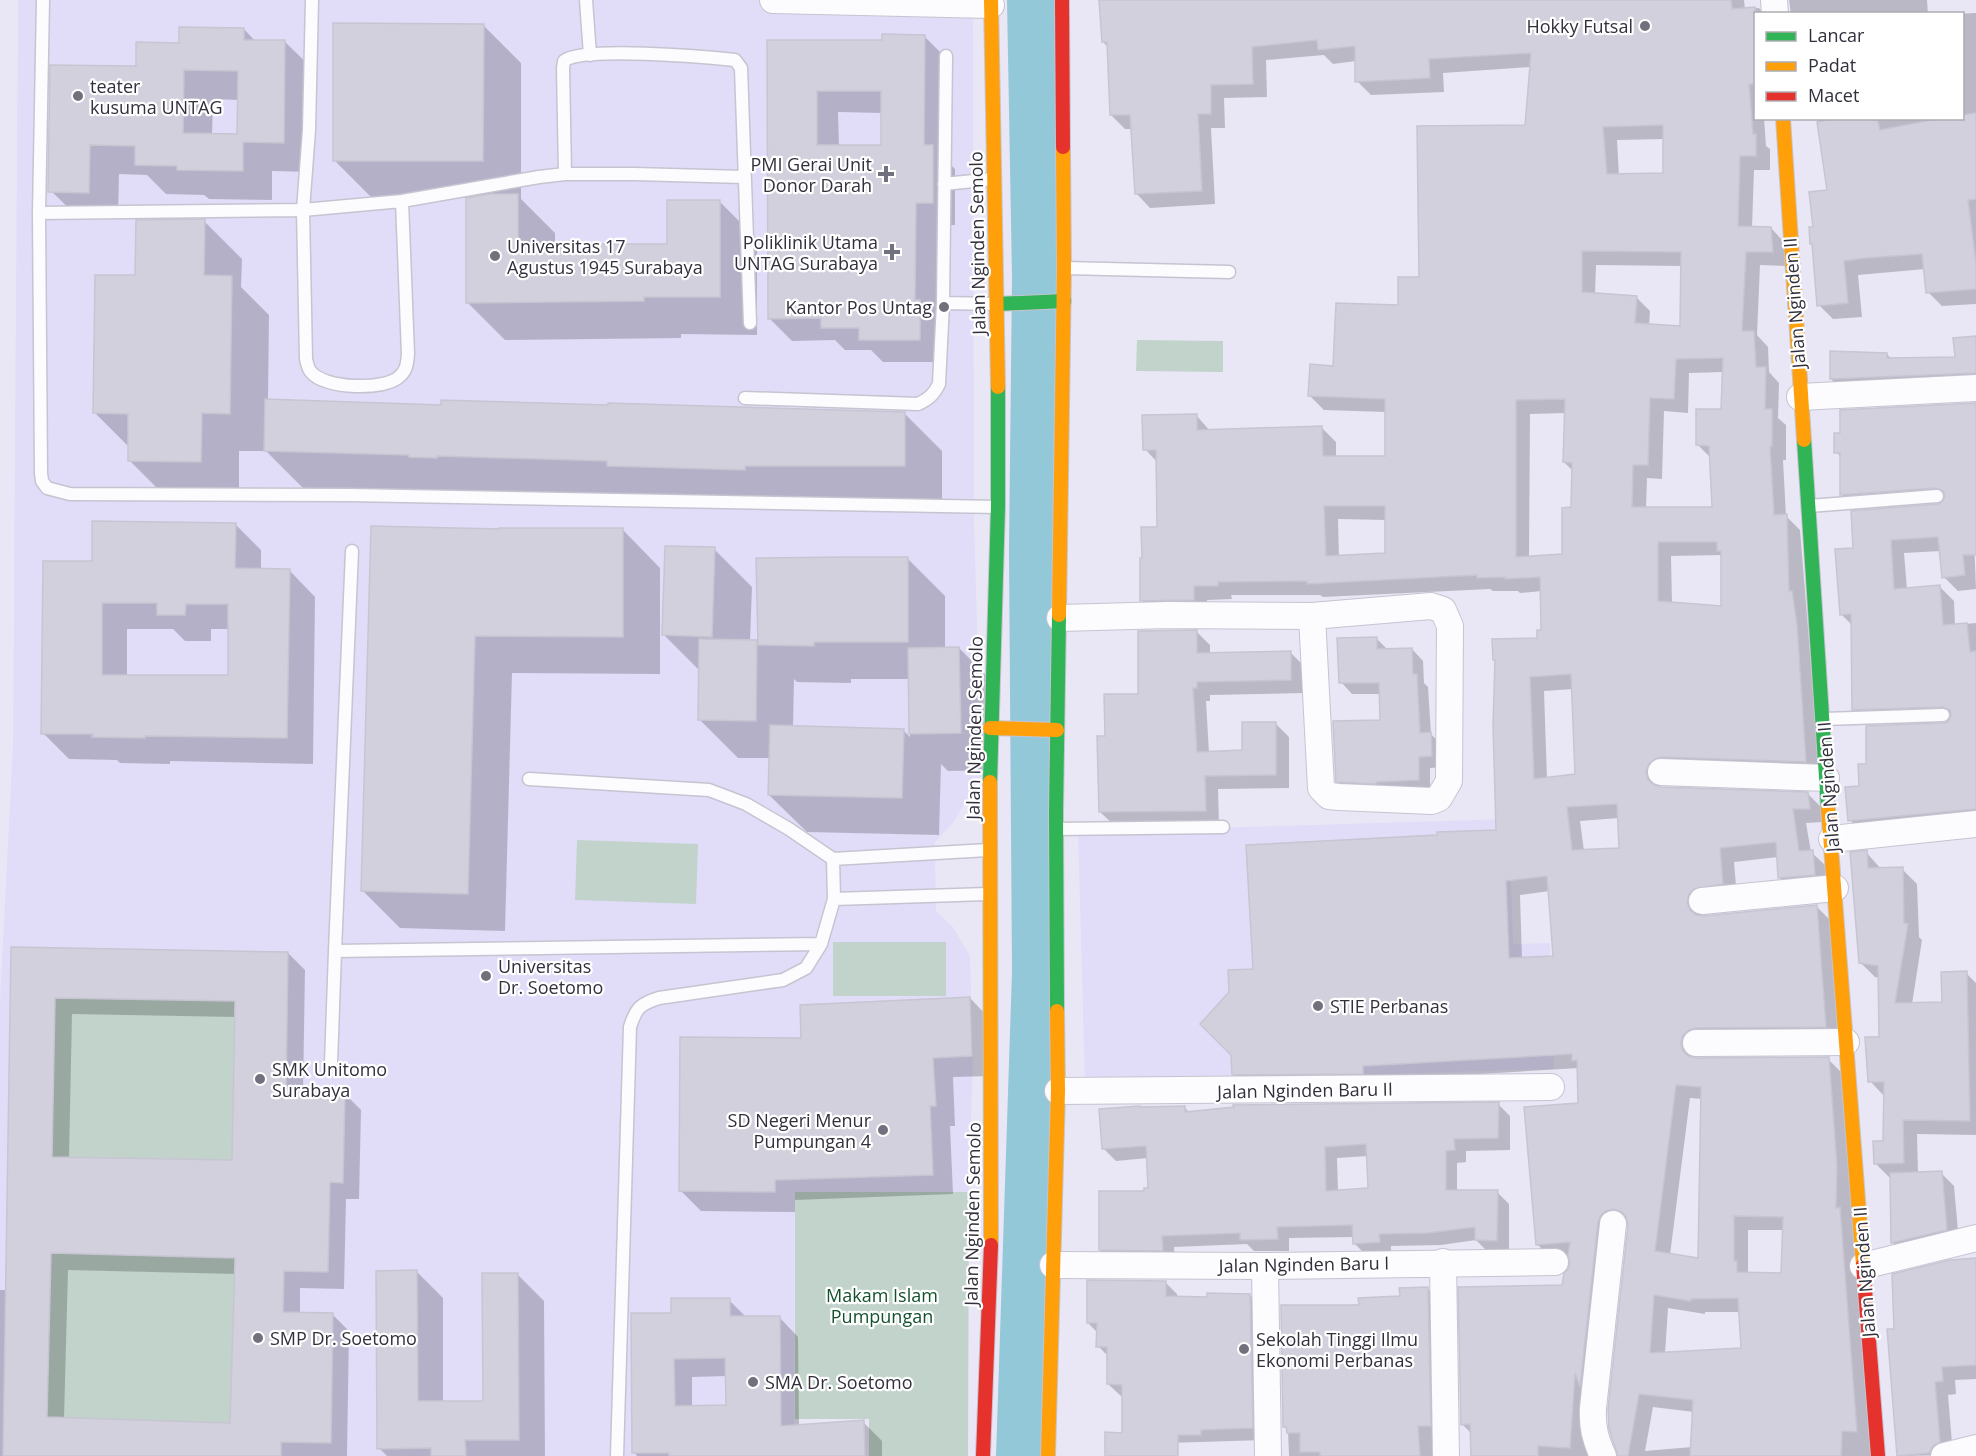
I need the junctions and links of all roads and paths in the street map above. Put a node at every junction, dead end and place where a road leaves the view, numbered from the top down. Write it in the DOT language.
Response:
graph roads {
  1 [pos="43,0"];
  2 [pos="312,0"];
  3 [pos="586,0"];
  4 [pos="774,0"];
  5 [pos="1062,0"];
  6 [pos="871,1"];
  7 [pos="991,3"];
  8 [pos="590,55"];
  9 [pos="946,56"];
  10 [pos="1783,120"];
  11 [pos="565,174"];
  12 [pos="744,177"];
  13 [pos="993,179"];
  14 [pos="944,184"];
  15 [pos="402,201"];
  16 [pos="303,210"];
  17 [pos="39,213"];
  18 [pos="1064,268"];
  19 [pos="1229,272"];
  20 [pos="1064,301"];
  21 [pos="943,303"];
  22 [pos="997,304"];
  23 [pos="750,323"];
  24 [pos="1976,388"];
  25 [pos="1800,397"];
  26 [pos="744,398"];
  27 [pos="1937,496"];
  28 [pos="1808,506"];
  29 [pos="998,507"];
  30 [pos="352,551"];
  31 [pos="1312,616"];
  32 [pos="1060,618"];
  33 [pos="1943,715"];
  34 [pos="1822,719"];
  35 [pos="990,728"];
  36 [pos="1050,730"];
  37 [pos="1661,772"];
  38 [pos="1826,777"];
  39 [pos="529,779"];
  40 [pos="1976,824"];
  41 [pos="1223,827"];
  42 [pos="1056,829"];
  43 [pos="1832,839"];
  44 [pos="989,850"];
  45 [pos="833,859"];
  46 [pos="1835,888"];
  47 [pos="989,894"];
  48 [pos="834,899"];
  49 [pos="1702,901"];
  50 [pos="821,944"];
  51 [pos="334,951"];
  52 [pos="1846,1042"];
  53 [pos="1696,1043"];
  54 [pos="331,1063"];
  55 [pos="1551,1087"];
  56 [pos="1058,1091"];
  57 [pos="1613,1224"];
  58 [pos="1976,1238"];
  59 [pos="1443,1262"];
  60 [pos="1555,1262"];
  61 [pos="1053,1265"];
  62 [pos="1265,1266"];
  63 [pos="1863,1266"];
  64 [pos="1976,1448"];
  65 [pos="617,1456"];
  66 [pos="983,1456"];
  67 [pos="1048,1456"];
  68 [pos="1268,1456"];
  69 [pos="1446,1456"];
  70 [pos="1603,1456"];
  71 [pos="1878,1456"];
  72 [pos="1944,1456"];
  1 -- 17 [label="lane"];
  2 -- 16 [label="lane"];
  3 -- 8 [label="lane"];
  4 -- 6 [label="street"];
  5 -- 18 [label="main road"];
  6 -- 7 [label="street"];
  7 -- 13 [label="main road, Jalan Nginden Semolo"];
  8 -- 11 [label="lane"];
  8 -- 12 [label="lane"];
  9 -- 14 [label="lane"];
  10 -- 25 [label="main road, Jalan Nginden II"];
  11 -- 12 [label="lane"];
  11 -- 15 [label="lane"];
  12 -- 23 [label="lane"];
  13 -- 14 [label="lane"];
  13 -- 22 [label="main road, Jalan Nginden Semolo"];
  14 -- 21 [label="lane"];
  15 -- 16 [label="lane"];
  15 -- 16 [label="lane"];
  16 -- 17 [label="lane"];
  17 -- 29 [label="lane"];
  18 -- 19 [label="lane"];
  18 -- 20 [label="main road"];
  20 -- 22 [label="main road"];
  20 -- 32 [label="main road"];
  21 -- 22 [label="lane"];
  21 -- 26 [label="lane"];
  22 -- 29 [label="main road, Jalan Nginden Semolo"];
  24 -- 25 [label="street"];
  25 -- 28 [label="main road, Jalan Nginden II"];
  27 -- 28 [label="lane"];
  28 -- 34 [label="main road, Jalan Nginden II"];
  29 -- 35 [label="main road, Jalan Nginden Semolo"];
  30 -- 51 [label="lane"];
  31 -- 31 [label="street"];
  31 -- 32 [label="street"];
  32 -- 36 [label="main road"];
  33 -- 34 [label="lane"];
  34 -- 38 [label="main road, Jalan Nginden II"];
  35 -- 36 [label="main road"];
  35 -- 44 [label="main road, Jalan Nginden Semolo"];
  36 -- 42 [label="main road"];
  37 -- 38 [label="street"];
  38 -- 43 [label="main road, Jalan Nginden II"];
  39 -- 45 [label="lane"];
  40 -- 43 [label="street"];
  41 -- 42 [label="lane"];
  42 -- 56 [label="main road"];
  43 -- 46 [label="main road, Jalan Nginden II"];
  44 -- 45 [label="lane"];
  44 -- 47 [label="main road, Jalan Nginden Semolo"];
  45 -- 48 [label="lane"];
  46 -- 49 [label="street"];
  46 -- 52 [label="main road, Jalan Nginden II"];
  47 -- 48 [label="lane"];
  47 -- 66 [label="main road, Jalan Nginden Semolo"];
  48 -- 50 [label="lane"];
  50 -- 51 [label="lane"];
  50 -- 65 [label="lane"];
  51 -- 54 [label="lane"];
  52 -- 53 [label="street"];
  52 -- 63 [label="main road, Jalan Nginden II"];
  55 -- 56 [label="street, Jalan Nginden Baru II"];
  56 -- 61 [label="main road"];
  57 -- 70 [label="street"];
  58 -- 63 [label="street"];
  59 -- 60 [label="street, Jalan Nginden Baru I"];
  59 -- 62 [label="street, Jalan Nginden Baru I"];
  59 -- 69 [label="street"];
  61 -- 62 [label="street, Jalan Nginden Baru I"];
  61 -- 67 [label="main road"];
  62 -- 68 [label="street"];
  63 -- 71 [label="main road, Jalan Nginden II"];
  64 -- 72 [label="street"];
}
